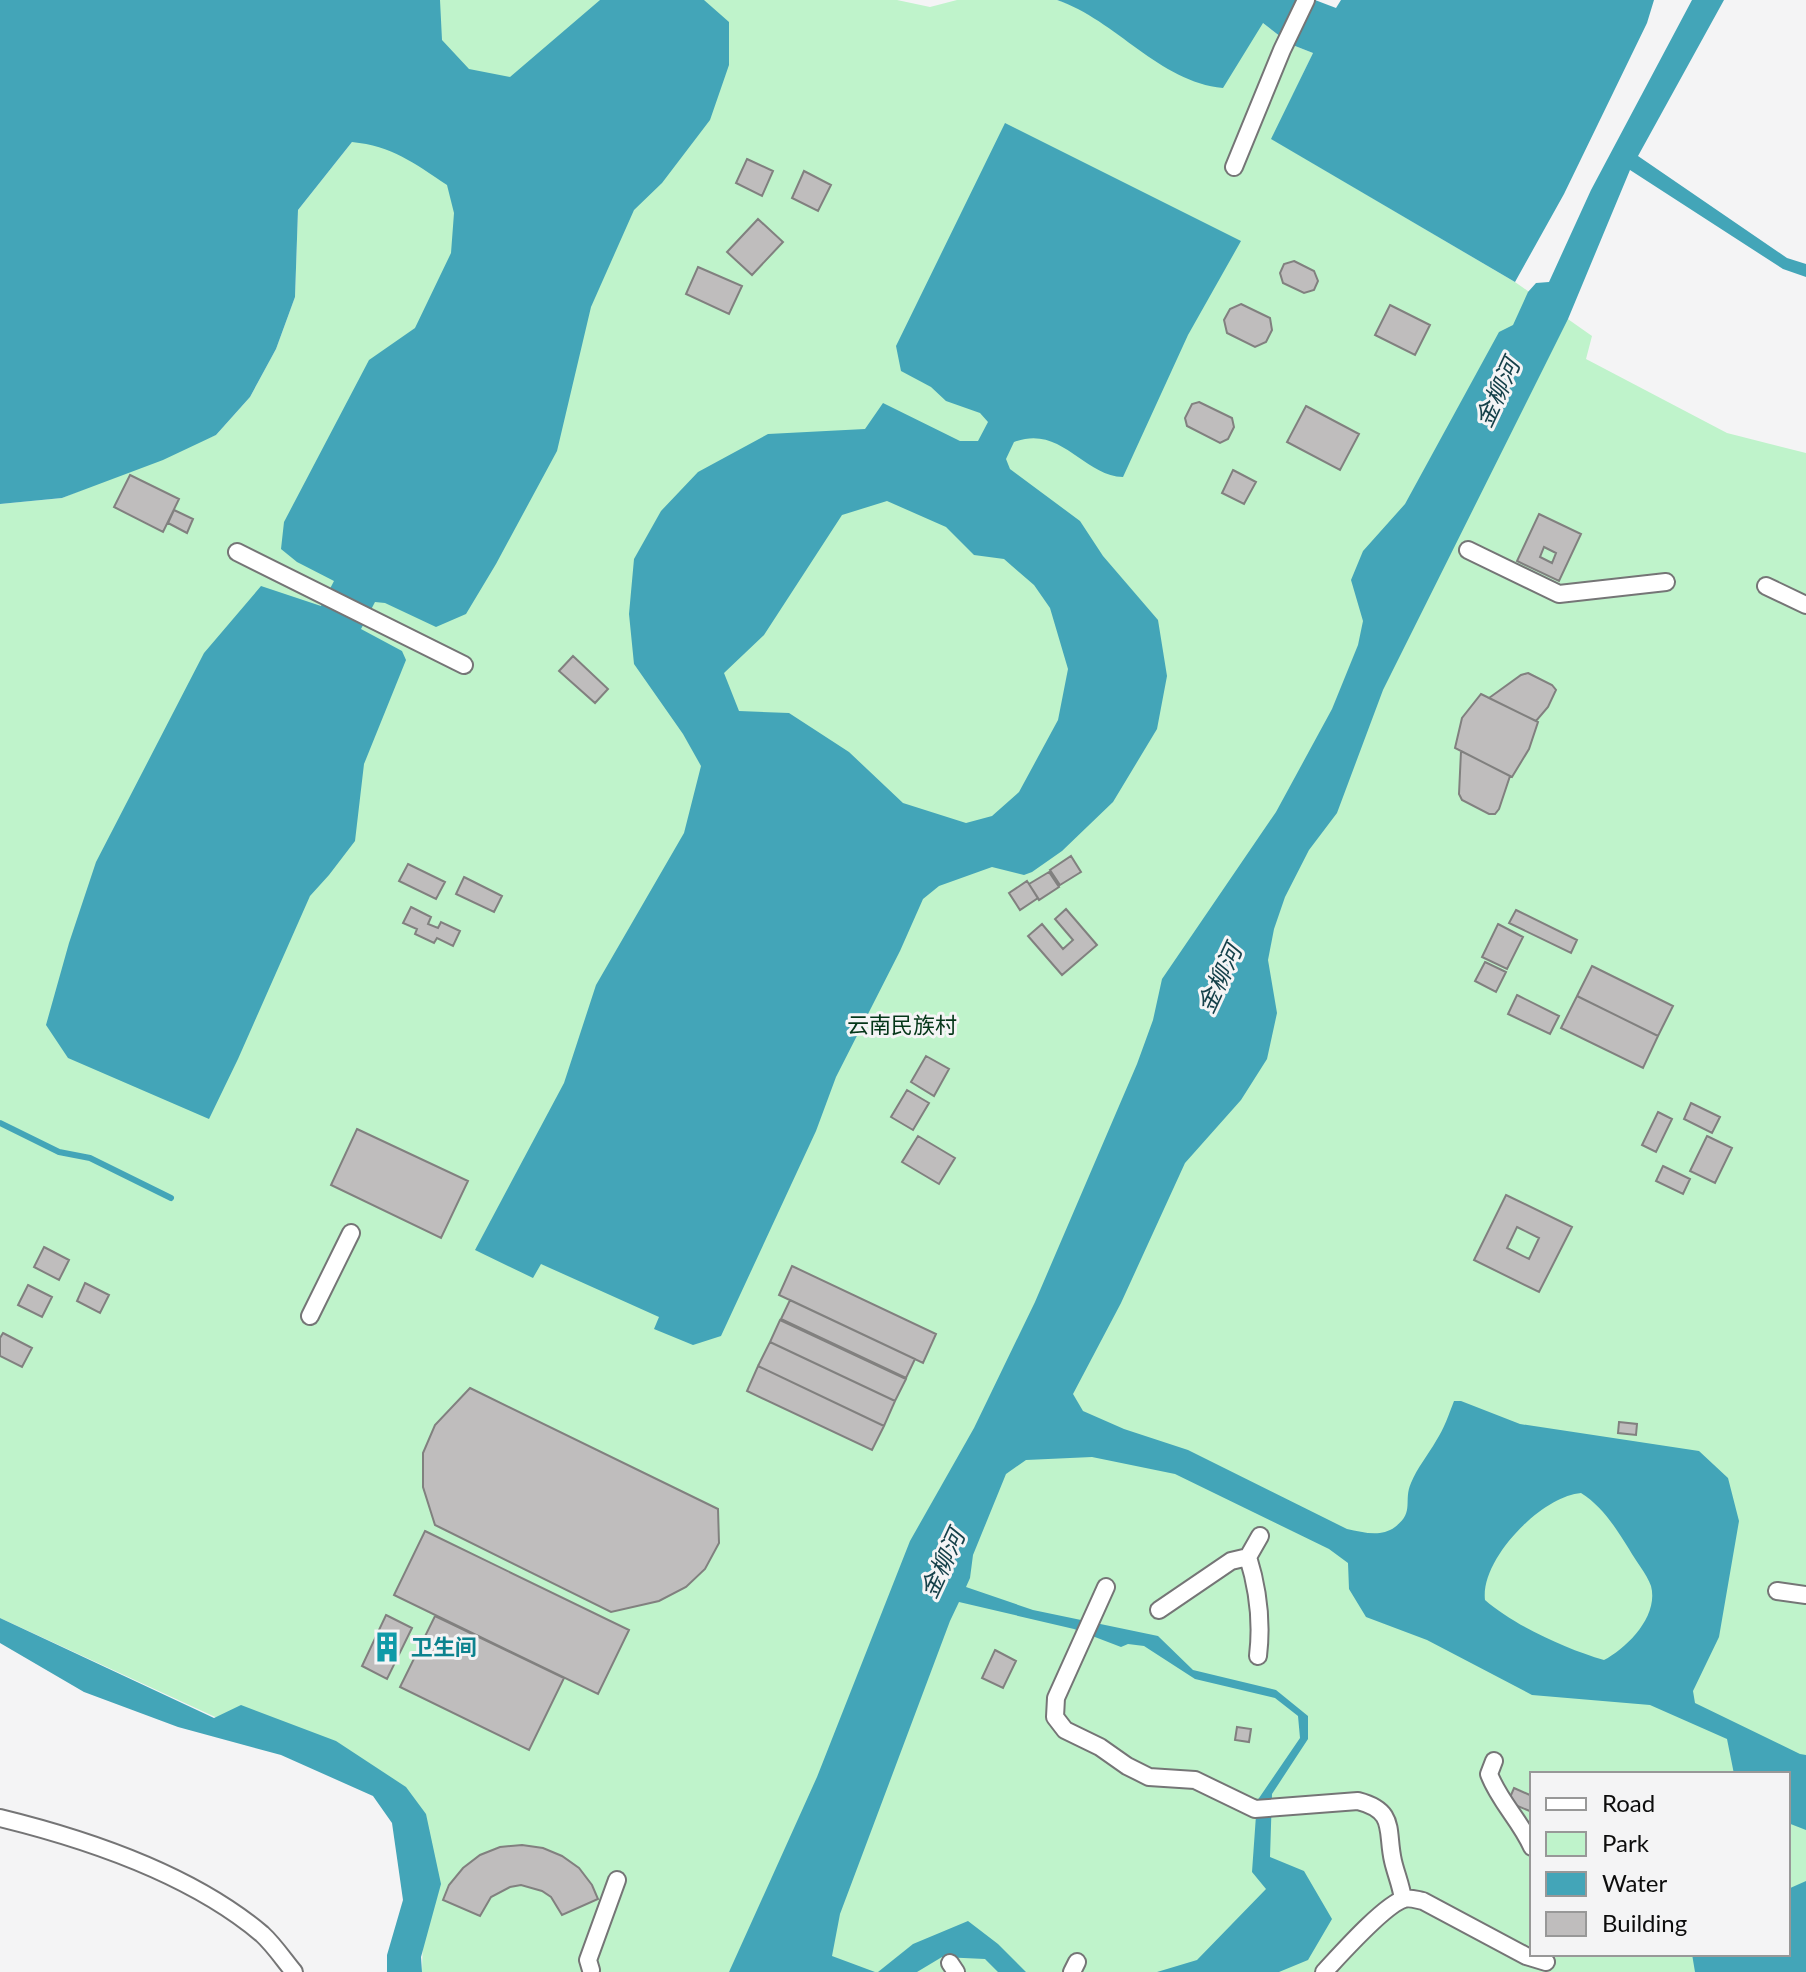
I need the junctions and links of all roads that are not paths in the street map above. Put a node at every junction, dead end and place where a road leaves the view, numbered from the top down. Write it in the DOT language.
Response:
graph roads {
  1 [pos="1306,0"];
  2 [pos="1234,167"];
  3 [pos="1468,550"];
  4 [pos="237,552"];
  5 [pos="1666,582"];
  6 [pos="1766,586"];
  7 [pos="1806,605"];
  8 [pos="464,665"];
  9 [pos="351,1233"];
  10 [pos="310,1316"];
  11 [pos="1260,1536"];
  12 [pos="1248,1557"];
  13 [pos="1106,1587"];
  14 [pos="1777,1591"];
  15 [pos="1806,1595"];
  16 [pos="1159,1610"];
  17 [pos="1258,1656"];
  18 [pos="1494,1761"];
  19 [pos="0,1818"];
  20 [pos="1530,1843"];
  21 [pos="617,1880"];
  22 [pos="1403,1899"];
  23 [pos="1546,1963"];
  24 [pos="591,1970"];
  25 [pos="294,1972"];
  26 [pos="1324,1972"];
  1 -- 2 [label="street"];
  3 -- 5 [label="street"];
  4 -- 8 [label="street"];
  6 -- 7 [label="street"];
  9 -- 10 [label="street"];
  11 -- 12 [label="street"];
  12 -- 16 [label="street"];
  12 -- 17 [label="street"];
  13 -- 22 [label="street"];
  14 -- 15 [label="street"];
  18 -- 20 [label="street"];
  19 -- 25 [label="street"];
  21 -- 24 [label="street"];
  22 -- 23 [label="street"];
  22 -- 26 [label="street"];
}
